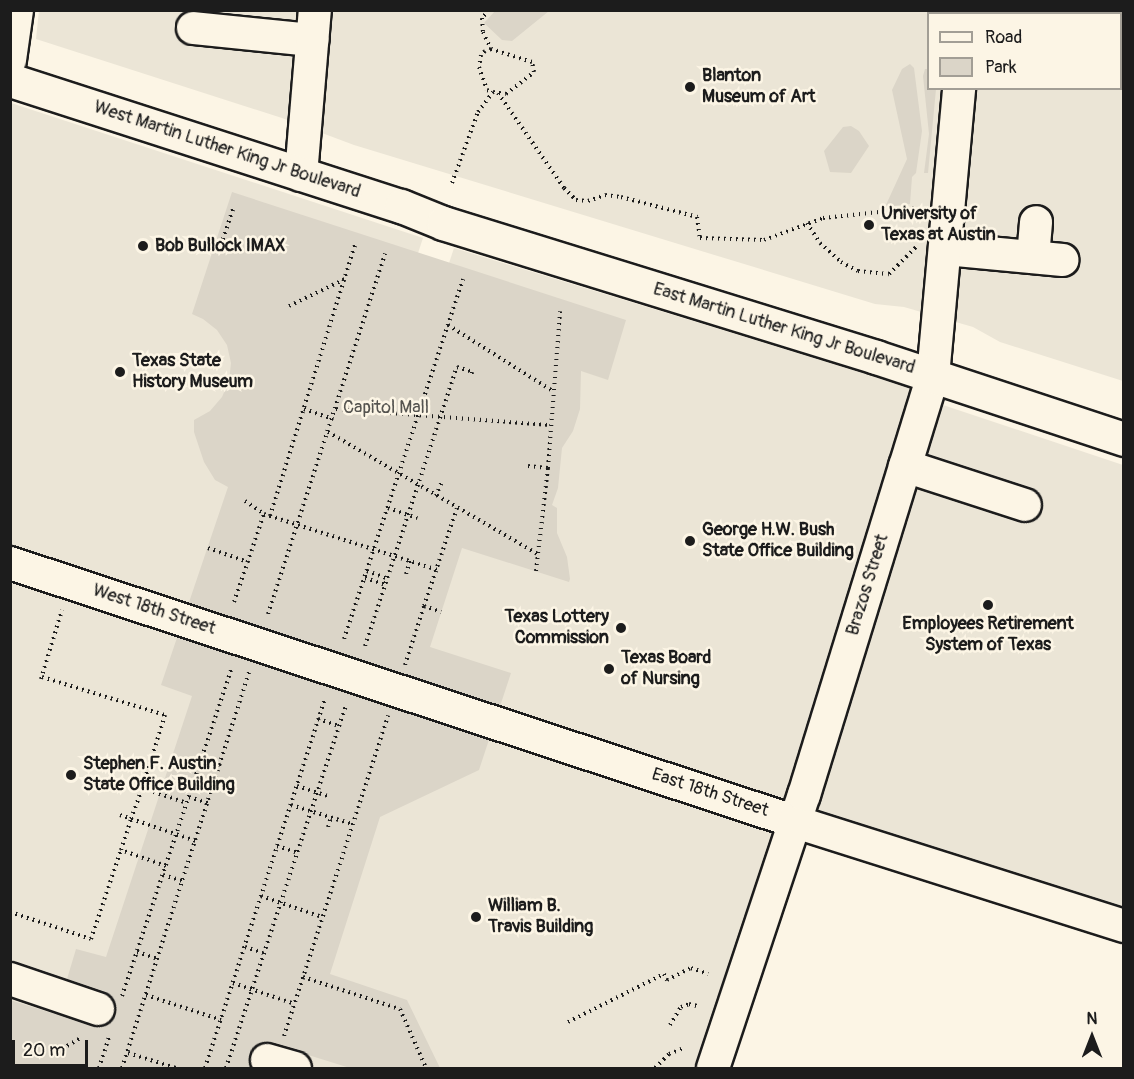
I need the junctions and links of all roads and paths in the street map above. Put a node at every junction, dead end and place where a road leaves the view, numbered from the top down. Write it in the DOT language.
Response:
graph roads {
  1 [pos="17,10"];
  2 [pos="489,10"];
  3 [pos="314,25"];
  4 [pos="193,28"];
  5 [pos="491,49"];
  6 [pos="10,60"];
  7 [pos="10,80"];
  8 [pos="959,90"];
  9 [pos="495,92"];
  10 [pos="301,175"];
  11 [pos="452,183"];
  12 [pos="234,206"];
  13 [pos="916,208"];
  14 [pos="443,222"];
  15 [pos="1036,222"];
  16 [pos="807,223"];
  17 [pos="355,244"];
  18 [pos="935,244"];
  19 [pos="221,246"];
  20 [pos="385,254"];
  21 [pos="345,279"];
  22 [pos="463,279"];
  23 [pos="289,306"];
  24 [pos="560,311"];
  25 [pos="448,325"];
  26 [pos="471,376"];
  27 [pos="933,376"];
  28 [pos="553,392"];
  29 [pos="304,409"];
  30 [pos="336,409"];
  31 [pos="419,414"];
  32 [pos="441,415"];
  33 [pos="333,419"];
  34 [pos="551,425"];
  35 [pos="328,432"];
  36 [pos="1124,439"];
  37 [pos="528,466"];
  38 [pos="905,466"];
  39 [pos="548,468"];
  40 [pos="399,474"];
  41 [pos="442,481"];
  42 [pos="418,485"];
  43 [pos="436,496"];
  44 [pos="245,501"];
  45 [pos="1025,506"];
  46 [pos="388,508"];
  47 [pos="457,508"];
  48 [pos="264,514"];
  49 [pos="409,515"];
  50 [pos="270,516"];
  51 [pos="417,518"];
  52 [pos="298,525"];
  53 [pos="208,548"];
  54 [pos="374,549"];
  55 [pos="538,554"];
  56 [pos="395,556"];
  57 [pos="410,561"];
  58 [pos="248,562"];
  59 [pos="10,563"];
  60 [pos="437,570"];
  61 [pos="367,571"];
  62 [pos="536,571"];
  63 [pos="406,573"];
  64 [pos="365,578"];
  65 [pos="389,579"];
  66 [pos="386,585"];
  67 [pos="234,602"];
  68 [pos="424,606"];
  69 [pos="63,610"];
  70 [pos="441,612"];
  71 [pos="268,614"];
  72 [pos="344,639"];
  73 [pos="365,646"];
  74 [pos="298,657"];
  75 [pos="232,667"];
  76 [pos="249,672"];
  77 [pos="397,689"];
  78 [pos="326,698"];
  79 [pos="346,705"];
  80 [pos="318,719"];
  81 [pos="339,726"];
  82 [pos="202,759"];
  83 [pos="220,765"];
  84 [pos="297,786"];
  85 [pos="142,788"];
  86 [pos="316,793"];
  87 [pos="189,797"];
  88 [pos="330,797"];
  89 [pos="187,803"];
  90 [pos="208,803"];
  91 [pos="291,805"];
  92 [pos="310,810"];
  93 [pos="120,815"];
  94 [pos="331,817"];
  95 [pos="131,819"];
  96 [pos="796,822"];
  97 [pos="352,824"];
  98 [pos="328,827"];
  99 [pos="176,835"];
  100 [pos="195,841"];
  101 [pos="277,846"];
  102 [pos="121,850"];
  103 [pos="296,852"];
  104 [pos="166,866"];
  105 [pos="163,875"];
  106 [pos="183,881"];
  107 [pos="261,896"];
  108 [pos="280,903"];
  109 [pos="10,912"];
  110 [pos="322,917"];
  111 [pos="1124,926"];
  112 [pos="245,947"];
  113 [pos="137,952"];
  114 [pos="263,953"];
  115 [pos="158,959"];
  116 [pos="708,974"];
  117 [pos="303,977"];
  118 [pos="10,979"];
  119 [pos="233,983"];
  120 [pos="125,988"];
  121 [pos="252,990"];
  122 [pos="146,995"];
  123 [pos="295,1004"];
  124 [pos="698,1006"];
  125 [pos="98,1009"];
  126 [pos="221,1020"];
  127 [pos="568,1022"];
  128 [pos="670,1024"];
  129 [pos="80,1038"];
  130 [pos="684,1048"];
  131 [pos="57,1052"];
  132 [pos="128,1053"];
  133 [pos="281,1056"];
  134 [pos="123,1068"];
  135 [pos="176,1068"];
  136 [pos="205,1068"];
  137 [pos="226,1068"];
  138 [pos="426,1068"];
  139 [pos="655,1068"];
  140 [pos="713,1068"];
  1 -- 6 [label="street"];
  2 -- 5 [label="path"];
  3 -- 4 [label="street"];
  3 -- 10 [label="street"];
  5 -- 9 [label="path"];
  5 -- 9 [label="path"];
  7 -- 10 [label="main road, West Martin Luther King Jr Boulevard"];
  8 -- 18 [label="street, Brazos Street"];
  9 -- 11 [label="path"];
  9 -- 16 [label="path"];
  10 -- 14 [label="main road, West Martin Luther King Jr Boulevard"];
  12 -- 19 [label="path"];
  13 -- 16 [label="path"];
  14 -- 27 [label="main road, East Martin Luther King Jr Boulevard"];
  15 -- 18 [label="street"];
  16 -- 18 [label="path"];
  17 -- 21 [label="path"];
  18 -- 27 [label="street, Brazos Street"];
  20 -- 30 [label="path"];
  21 -- 23 [label="path"];
  21 -- 29 [label="path"];
  22 -- 25 [label="path"];
  24 -- 28 [label="path"];
  25 -- 28 [label="path"];
  25 -- 31 [label="path"];
  26 -- 32 [label="path"];
  27 -- 36 [label="main road, East Martin Luther King Jr Boulevard"];
  27 -- 38 [label="street, Brazos Street"];
  28 -- 34 [label="path"];
  29 -- 33 [label="path"];
  29 -- 50 [label="path"];
  30 -- 31 [label="path"];
  30 -- 33 [label="path"];
  31 -- 32 [label="path"];
  31 -- 40 [label="path"];
  32 -- 34 [label="path"];
  32 -- 42 [label="path"];
  33 -- 35 [label="path"];
  34 -- 39 [label="path"];
  35 -- 40 [label="path"];
  35 -- 52 [label="path"];
  37 -- 39 [label="path"];
  38 -- 45 [label="street"];
  38 -- 96 [label="street, Brazos Street"];
  39 -- 55 [label="path"];
  40 -- 42 [label="path"];
  40 -- 46 [label="path"];
  41 -- 43 [label="path"];
  42 -- 43 [label="path"];
  42 -- 49 [label="path"];
  43 -- 47 [label="path"];
  44 -- 48 [label="path"];
  46 -- 49 [label="path"];
  46 -- 54 [label="path"];
  47 -- 55 [label="path"];
  47 -- 60 [label="path"];
  48 -- 50 [label="path"];
  48 -- 58 [label="path"];
  49 -- 51 [label="path"];
  49 -- 56 [label="path"];
  50 -- 52 [label="path"];
  52 -- 54 [label="path"];
  52 -- 71 [label="path"];
  53 -- 58 [label="path"];
  54 -- 56 [label="path"];
  54 -- 61 [label="path"];
  55 -- 62 [label="path"];
  56 -- 57 [label="path"];
  56 -- 65 [label="path"];
  57 -- 60 [label="path"];
  57 -- 63 [label="path"];
  58 -- 67 [label="path"];
  59 -- 74 [label="street, West 18th Street"];
  60 -- 68 [label="path"];
  61 -- 64 [label="path"];
  61 -- 65 [label="path"];
  64 -- 66 [label="path"];
  64 -- 72 [label="path"];
  65 -- 66 [label="path"];
  66 -- 73 [label="path"];
  68 -- 70 [label="path"];
  68 -- 77 [label="path"];
  69 -- 85 [label="path"];
  74 -- 77 [label="street, East 18th Street"];
  75 -- 82 [label="path"];
  76 -- 83 [label="path"];
  77 -- 96 [label="street, East 18th Street"];
  77 -- 97 [label="path"];
  78 -- 80 [label="path"];
  79 -- 81 [label="path"];
  80 -- 81 [label="path"];
  80 -- 84 [label="path"];
  81 -- 86 [label="path"];
  82 -- 83 [label="path"];
  82 -- 87 [label="path"];
  83 -- 90 [label="path"];
  84 -- 86 [label="path"];
  84 -- 91 [label="path"];
  85 -- 89 [label="path"];
  85 -- 95 [label="path"];
  86 -- 88 [label="path"];
  86 -- 92 [label="path"];
  87 -- 89 [label="path"];
  87 -- 90 [label="path"];
  89 -- 99 [label="path"];
  90 -- 100 [label="path"];
  91 -- 92 [label="path"];
  91 -- 101 [label="path"];
  92 -- 94 [label="path"];
  92 -- 103 [label="path"];
  93 -- 95 [label="path"];
  94 -- 97 [label="path"];
  94 -- 98 [label="path"];
  95 -- 99 [label="path"];
  95 -- 102 [label="path"];
  96 -- 111 [label="street, East 18th Street"];
  96 -- 140 [label="street, Brazos Street"];
  97 -- 110 [label="path"];
  99 -- 100 [label="path"];
  99 -- 104 [label="path"];
  100 -- 106 [label="path"];
  101 -- 103 [label="path"];
  101 -- 107 [label="path"];
  102 -- 104 [label="path"];
  102 -- 109 [label="path"];
  103 -- 108 [label="path"];
  104 -- 105 [label="path"];
  105 -- 106 [label="path"];
  105 -- 113 [label="path"];
  106 -- 115 [label="path"];
  107 -- 108 [label="path"];
  107 -- 112 [label="path"];
  108 -- 110 [label="path"];
  108 -- 114 [label="path"];
  110 -- 117 [label="path"];
  112 -- 114 [label="path"];
  112 -- 119 [label="path"];
  113 -- 115 [label="path"];
  113 -- 120 [label="path"];
  114 -- 121 [label="path"];
  115 -- 122 [label="path"];
  116 -- 127 [label="path"];
  117 -- 123 [label="path"];
  117 -- 138 [label="path"];
  118 -- 125 [label="street"];
  119 -- 121 [label="path"];
  119 -- 126 [label="path"];
  121 -- 123 [label="path"];
  121 -- 137 [label="path"];
  122 -- 126 [label="path"];
  122 -- 132 [label="path"];
  123 -- 133 [label="path"];
  124 -- 128 [label="path"];
  126 -- 136 [label="path"];
  129 -- 131 [label="path"];
  130 -- 139 [label="path"];
  132 -- 134 [label="path"];
  132 -- 135 [label="path"];
}
